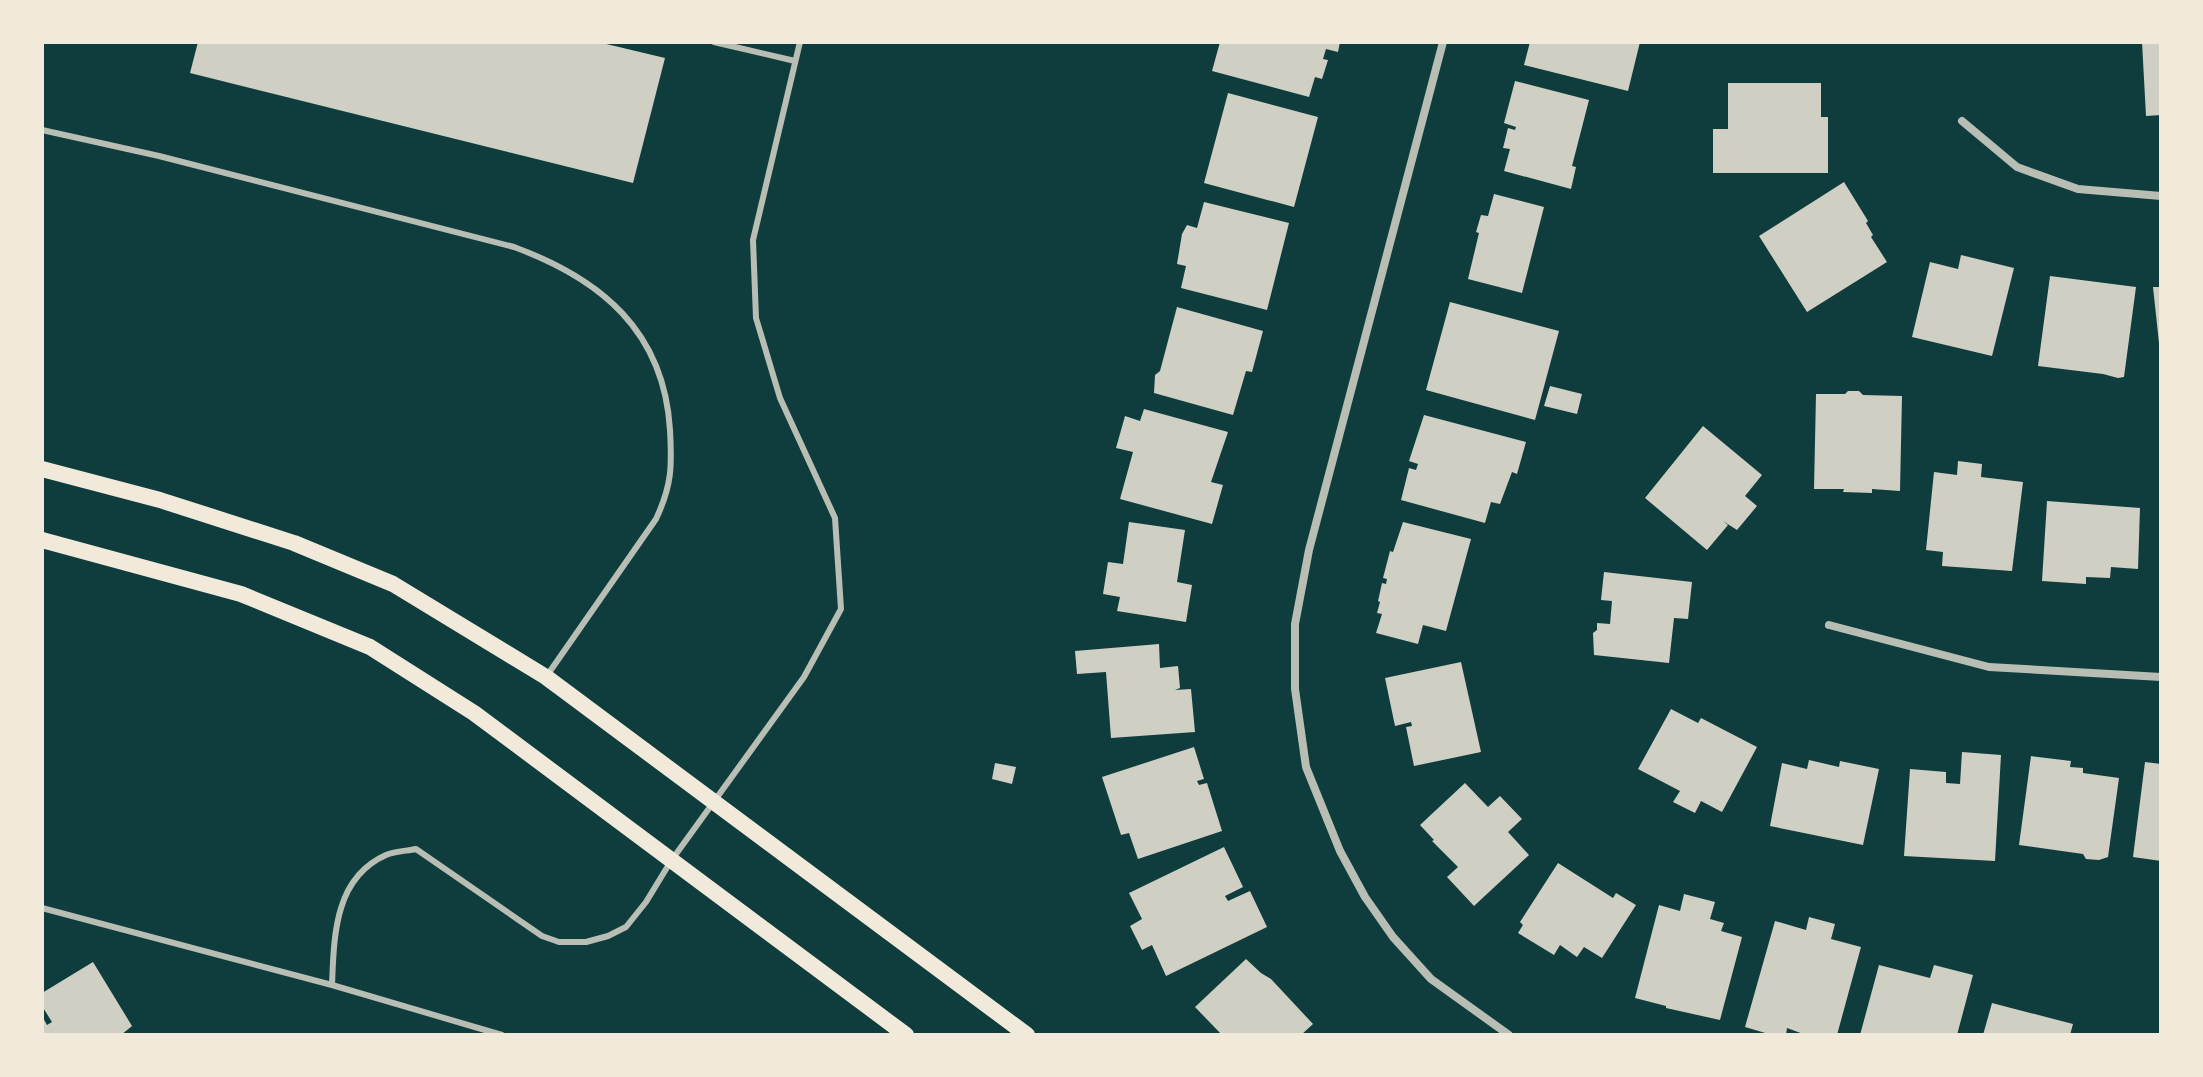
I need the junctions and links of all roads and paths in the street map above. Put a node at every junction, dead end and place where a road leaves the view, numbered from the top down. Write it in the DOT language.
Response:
graph roads {
  1 [pos="714,42"];
  2 [pos="800,42"];
  3 [pos="1443,42"];
  4 [pos="795,61"];
  5 [pos="1962,121"];
  6 [pos="42,130"];
  7 [pos="2161,196"];
  8 [pos="42,469"];
  9 [pos="42,540"];
  10 [pos="1829,625"];
  11 [pos="546,677"];
  12 [pos="2161,677"];
  13 [pos="714,802"];
  14 [pos="671,861"];
  15 [pos="42,908"];
  16 [pos="332,985"];
  17 [pos="502,1035"];
  18 [pos="906,1035"];
  19 [pos="1027,1035"];
  20 [pos="1509,1035"];
  1 -- 4 [label="lane"];
  2 -- 4 [label="lane"];
  3 -- 20 [label="street"];
  4 -- 13 [label="lane"];
  5 -- 7 [label="street"];
  6 -- 11 [label="lane"];
  8 -- 11 [label="main road"];
  9 -- 14 [label="main road"];
  10 -- 12 [label="street"];
  11 -- 13 [label="main road"];
  13 -- 14 [label="lane"];
  13 -- 19 [label="main road"];
  14 -- 16 [label="lane"];
  14 -- 18 [label="main road"];
  15 -- 16 [label="lane"];
  16 -- 17 [label="lane"];
}
